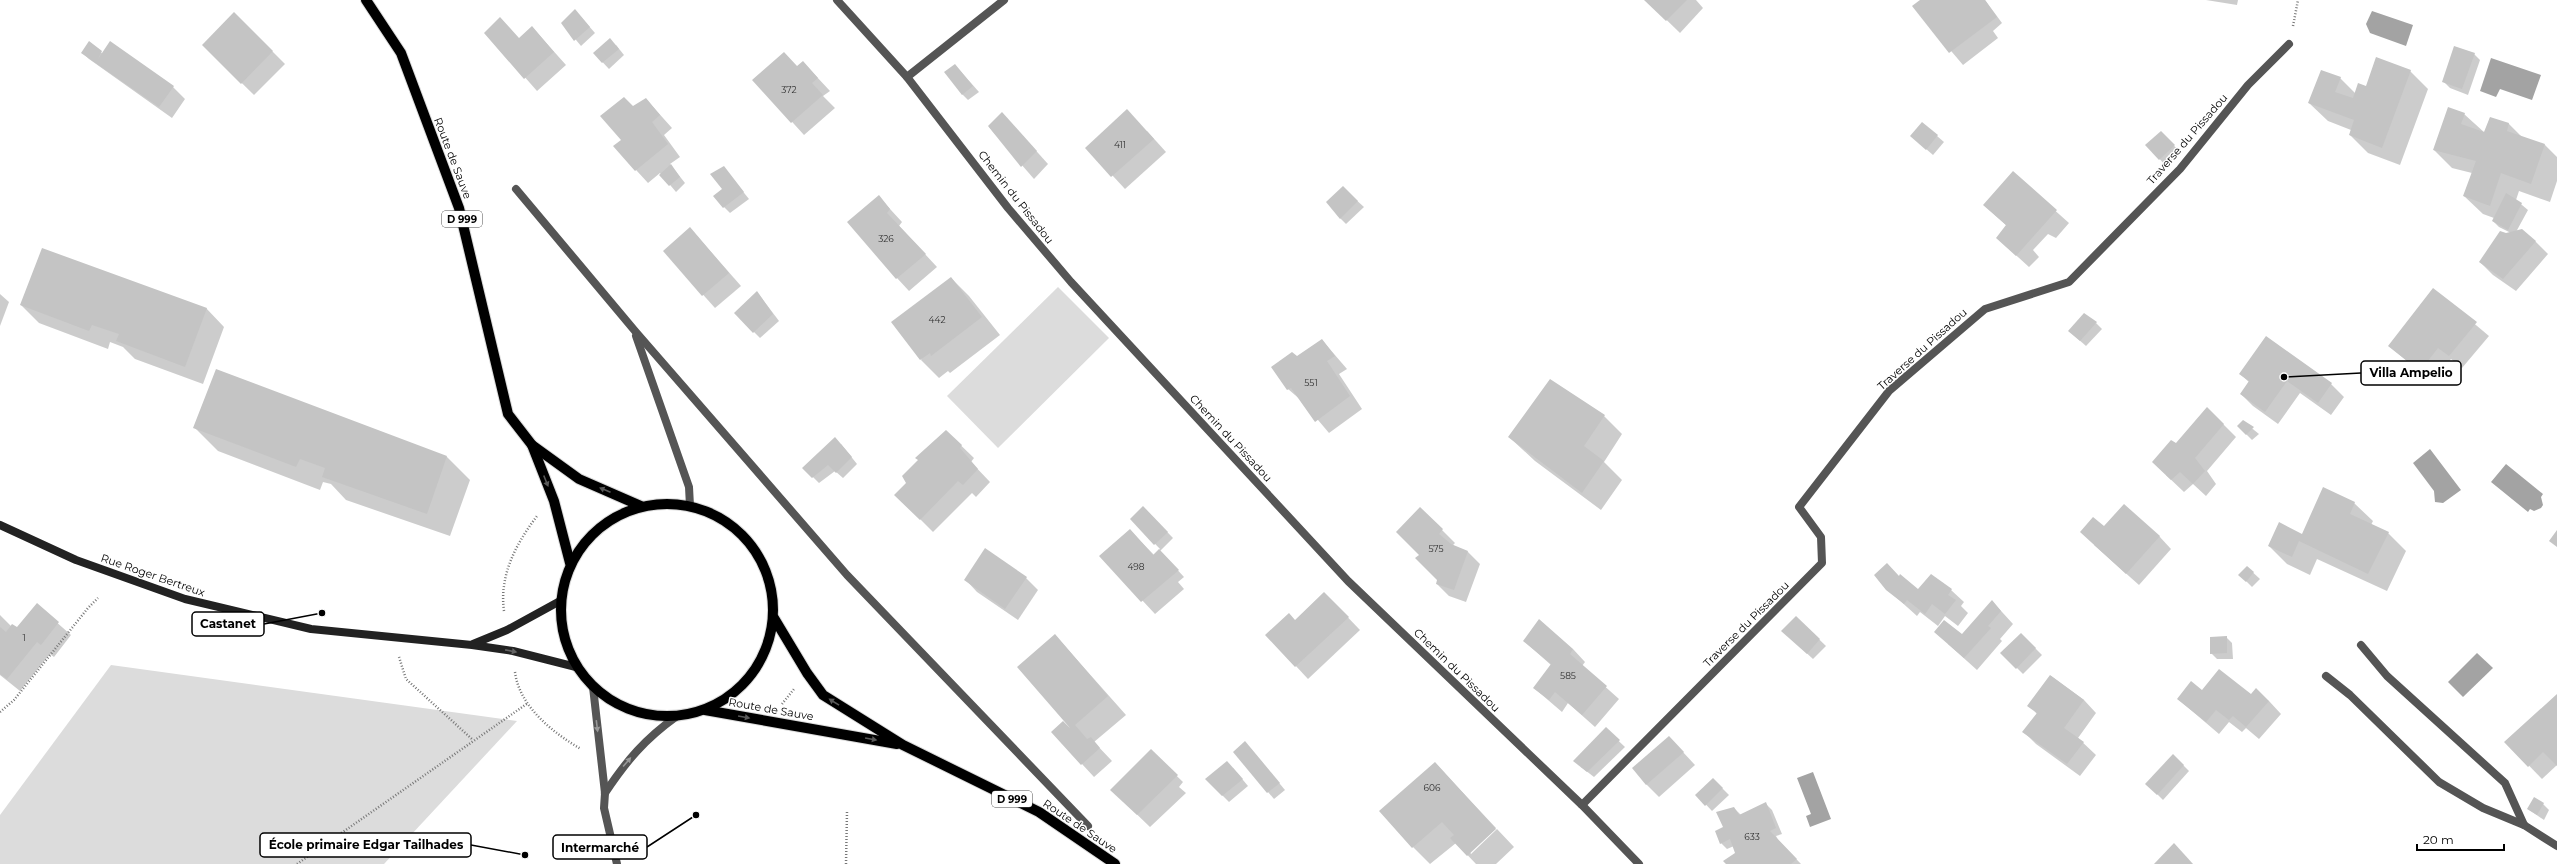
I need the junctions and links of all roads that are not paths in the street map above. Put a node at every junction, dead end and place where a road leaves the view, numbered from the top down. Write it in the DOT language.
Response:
graph roads {
  1 [pos="366,0"];
  2 [pos="837,0"];
  3 [pos="1004,0"];
  4 [pos="2289,44"];
  5 [pos="907,77"];
  6 [pos="516,190"];
  7 [pos="635,331"];
  8 [pos="532,445"];
  9 [pos="641,506"];
  10 [pos="690,506"];
  11 [pos="0,525"];
  12 [pos="570,563"];
  13 [pos="560,601"];
  14 [pos="774,618"];
  15 [pos="472,645"];
  16 [pos="2361,645"];
  17 [pos="576,666"];
  18 [pos="2326,676"];
  19 [pos="593,687"];
  20 [pos="705,710"];
  21 [pos="677,716"];
  22 [pos="903,745"];
  23 [pos="605,794"];
  24 [pos="1582,805"];
  25 [pos="2524,825"];
  26 [pos="1088,826"];
  27 [pos="2557,846"];
  28 [pos="617,864"];
  29 [pos="1115,864"];
  30 [pos="1639,864"];
  1 -- 8 [label="main road, Route de Sauve / D 999"];
  2 -- 5 [label="street, Chemin du Pissadou"];
  3 -- 5 [label="street"];
  4 -- 24 [label="street, Traverse du Pissadou"];
  5 -- 24 [label="street, Chemin du Pissadou"];
  6 -- 7 [label="street"];
  7 -- 10 [label="street"];
  7 -- 26 [label="street"];
  9 -- 8 [label="main road, Route de Sauve / D 999, one-way"];
  8 -- 12 [label="main road, Route de Sauve / D 999, one-way"];
  9 -- 10 [label="main road"];
  9 -- 12 [label="main road"];
  10 -- 14 [label="main road"];
  11 -- 15 [label="street, Rue Roger Bertreux"];
  12 -- 13 [label="main road"];
  13 -- 15 [label="street, Rue Roger Bertreux"];
  13 -- 17 [label="main road"];
  14 -- 20 [label="main road"];
  22 -- 14 [label="main road, Route de Sauve / D 999, one-way"];
  15 -- 17 [label="street, Rue Roger Bertreux, one-way"];
  16 -- 25 [label="street"];
  17 -- 19 [label="main road"];
  18 -- 25 [label="street"];
  19 -- 21 [label="main road"];
  19 -- 23 [label="street, one-way"];
  20 -- 21 [label="main road"];
  20 -- 22 [label="main road, Route de Sauve / D 999, one-way"];
  23 -- 21 [label="street, one-way"];
  22 -- 29 [label="main road, Route de Sauve / D 999"];
  23 -- 28 [label="street"];
  24 -- 30 [label="street, Chemin du Pissadou"];
  25 -- 27 [label="street"];
}
